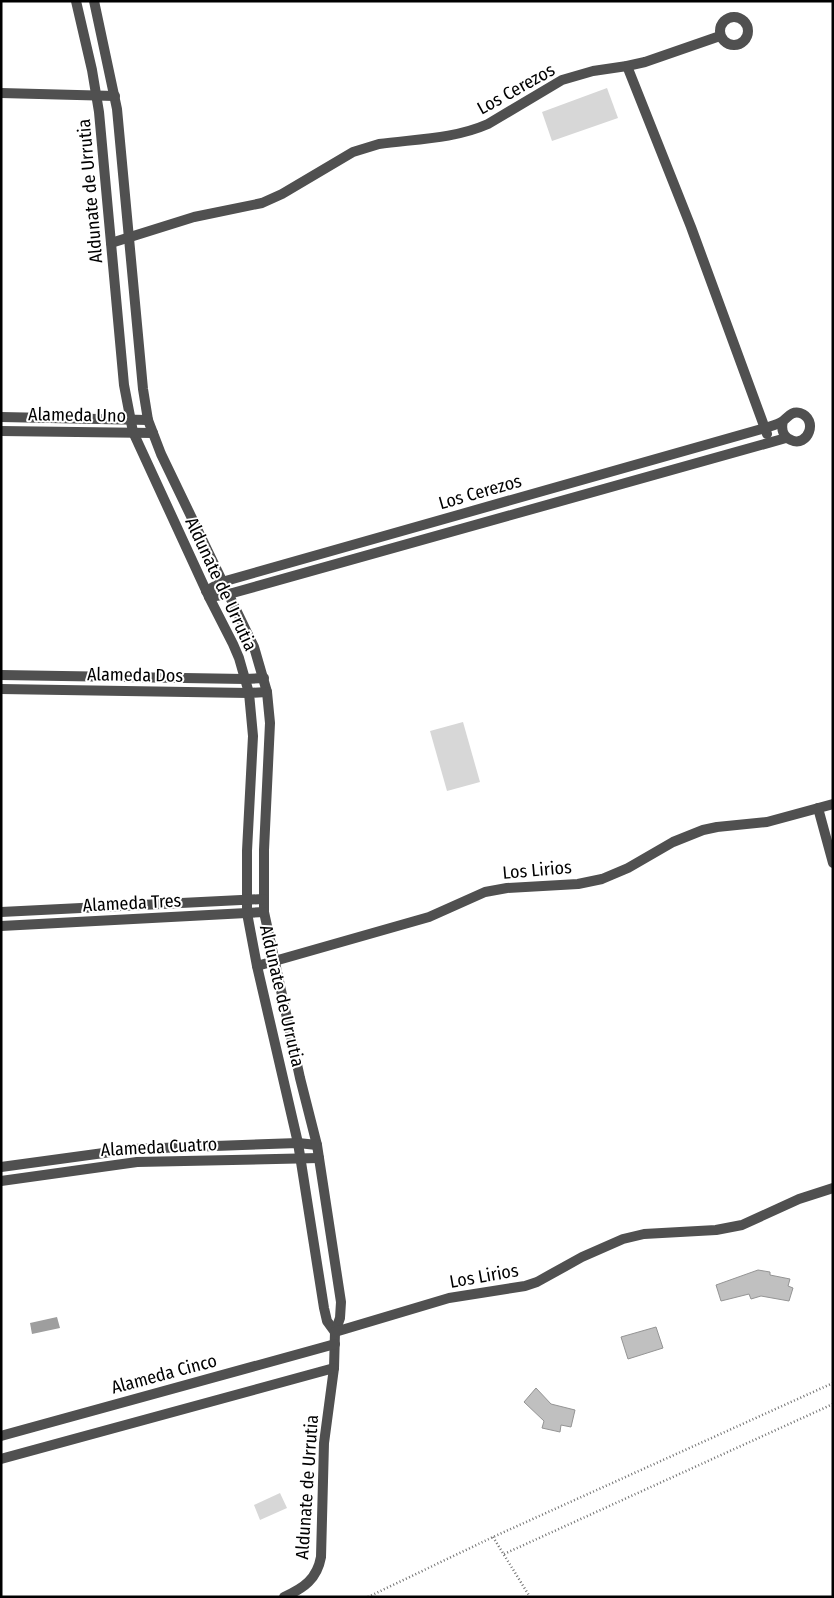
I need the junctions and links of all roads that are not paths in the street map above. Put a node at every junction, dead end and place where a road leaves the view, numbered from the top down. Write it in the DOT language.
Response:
graph roads {
  1 [pos="76,1"];
  2 [pos="94,1"];
  3 [pos="720,36"];
  4 [pos="627,66"];
  5 [pos="1,93"];
  6 [pos="96,95"];
  7 [pos="115,96"];
  8 [pos="128,239"];
  9 [pos="111,243"];
  10 [pos="1,417"];
  11 [pos="130,420"];
  12 [pos="148,420"];
  13 [pos="783,421"];
  14 [pos="765,428"];
  15 [pos="1,431"];
  16 [pos="133,432"];
  17 [pos="153,433"];
  18 [pos="786,438"];
  19 [pos="769,442"];
  20 [pos="222,582"];
  21 [pos="208,594"];
  22 [pos="229,594"];
  23 [pos="1,675"];
  24 [pos="264,678"];
  25 [pos="245,679"];
  26 [pos="1,689"];
  27 [pos="267,692"];
  28 [pos="249,694"];
  29 [pos="833,804"];
  30 [pos="818,808"];
  31 [pos="833,863"];
  32 [pos="263,899"];
  33 [pos="246,900"];
  34 [pos="1,912"];
  35 [pos="264,912"];
  36 [pos="247,913"];
  37 [pos="1,926"];
  38 [pos="273,962"];
  39 [pos="257,966"];
  40 [pos="298,1143"];
  41 [pos="317,1145"];
  42 [pos="301,1158"];
  43 [pos="319,1158"];
  44 [pos="1,1167"];
  45 [pos="1,1181"];
  46 [pos="833,1188"];
  47 [pos="335,1332"];
  48 [pos="335,1344"];
  49 [pos="334,1368"];
  50 [pos="1,1436"];
  51 [pos="1,1459"];
  52 [pos="284,1597"];
  1 -- 6 [label="street, Aldunate de Urrutia"];
  2 -- 7 [label="street, Aldunate de Urrutia"];
  3 -- 4 [label="street, Los Cerezos"];
  4 -- 8 [label="street, Los Cerezos"];
  4 -- 14 [label="street"];
  5 -- 6 [label="street"];
  6 -- 7 [label="street"];
  6 -- 9 [label="street, Aldunate de Urrutia"];
  7 -- 8 [label="street, Aldunate de Urrutia"];
  8 -- 9 [label="street, Los Cerezos"];
  8 -- 12 [label="street, Aldunate de Urrutia"];
  9 -- 11 [label="street, Aldunate de Urrutia"];
  10 -- 11 [label="street, Alameda Uno"];
  11 -- 12 [label="street, Alameda Uno"];
  11 -- 16 [label="street, Aldunate de Urrutia"];
  12 -- 17 [label="street, Aldunate de Urrutia"];
  13 -- 14 [label="street, Los Cerezos"];
  13 -- 18 [label="street"];
  13 -- 18 [label="street, Los Cerezos"];
  14 -- 19 [label="street"];
  14 -- 20 [label="street, Los Cerezos"];
  15 -- 16 [label="street, Alameda Uno"];
  16 -- 17 [label="street, Alameda Uno"];
  16 -- 21 [label="street, Aldunate de Urrutia"];
  17 -- 20 [label="street, Aldunate de Urrutia"];
  18 -- 19 [label="street, Los Cerezos"];
  19 -- 22 [label="street, Los Cerezos"];
  20 -- 21 [label="street, Los Cerezos"];
  20 -- 22 [label="street, Aldunate de Urrutia"];
  21 -- 22 [label="street, Los Cerezos"];
  21 -- 25 [label="street, Aldunate de Urrutia"];
  22 -- 24 [label="street, Aldunate de Urrutia"];
  23 -- 25 [label="street, Alameda Dos"];
  24 -- 25 [label="street, Alameda Dos"];
  24 -- 27 [label="street, Aldunate de Urrutia"];
  25 -- 28 [label="street, Aldunate de Urrutia"];
  26 -- 28 [label="street, Alameda Dos"];
  27 -- 28 [label="street, Alameda Dos"];
  27 -- 32 [label="street, Aldunate de Urrutia"];
  28 -- 33 [label="street, Aldunate de Urrutia"];
  29 -- 30 [label="street, Los Lirios"];
  30 -- 31 [label="street"];
  30 -- 38 [label="street, Los Lirios"];
  32 -- 33 [label="street, Alameda Tres"];
  32 -- 35 [label="street, Aldunate de Urrutia"];
  33 -- 34 [label="street, Alameda Tres"];
  33 -- 36 [label="street, Aldunate de Urrutia"];
  35 -- 36 [label="street, Alameda Tres"];
  35 -- 38 [label="street, Aldunate de Urrutia"];
  36 -- 37 [label="street, Alameda Tres"];
  36 -- 39 [label="street, Aldunate de Urrutia"];
  38 -- 39 [label="street, Los Lirios"];
  38 -- 41 [label="street, Aldunate de Urrutia"];
  39 -- 40 [label="street, Aldunate de Urrutia"];
  40 -- 41 [label="street, Alameda Cuatro"];
  40 -- 42 [label="street, Aldunate de Urrutia"];
  40 -- 44 [label="street, Alameda Cuatro"];
  41 -- 43 [label="street, Aldunate de Urrutia"];
  42 -- 43 [label="street, Alameda Cuatro"];
  42 -- 45 [label="street, Alameda Cuatro"];
  42 -- 47 [label="street, Aldunate de Urrutia"];
  43 -- 47 [label="street, Aldunate de Urrutia"];
  46 -- 47 [label="street, Los Lirios"];
  47 -- 48 [label="street, Aldunate de Urrutia"];
  48 -- 49 [label="street, Aldunate de Urrutia"];
  48 -- 50 [label="street, Alameda Cinco"];
  49 -- 51 [label="street"];
  49 -- 52 [label="street, Aldunate de Urrutia"];
}
